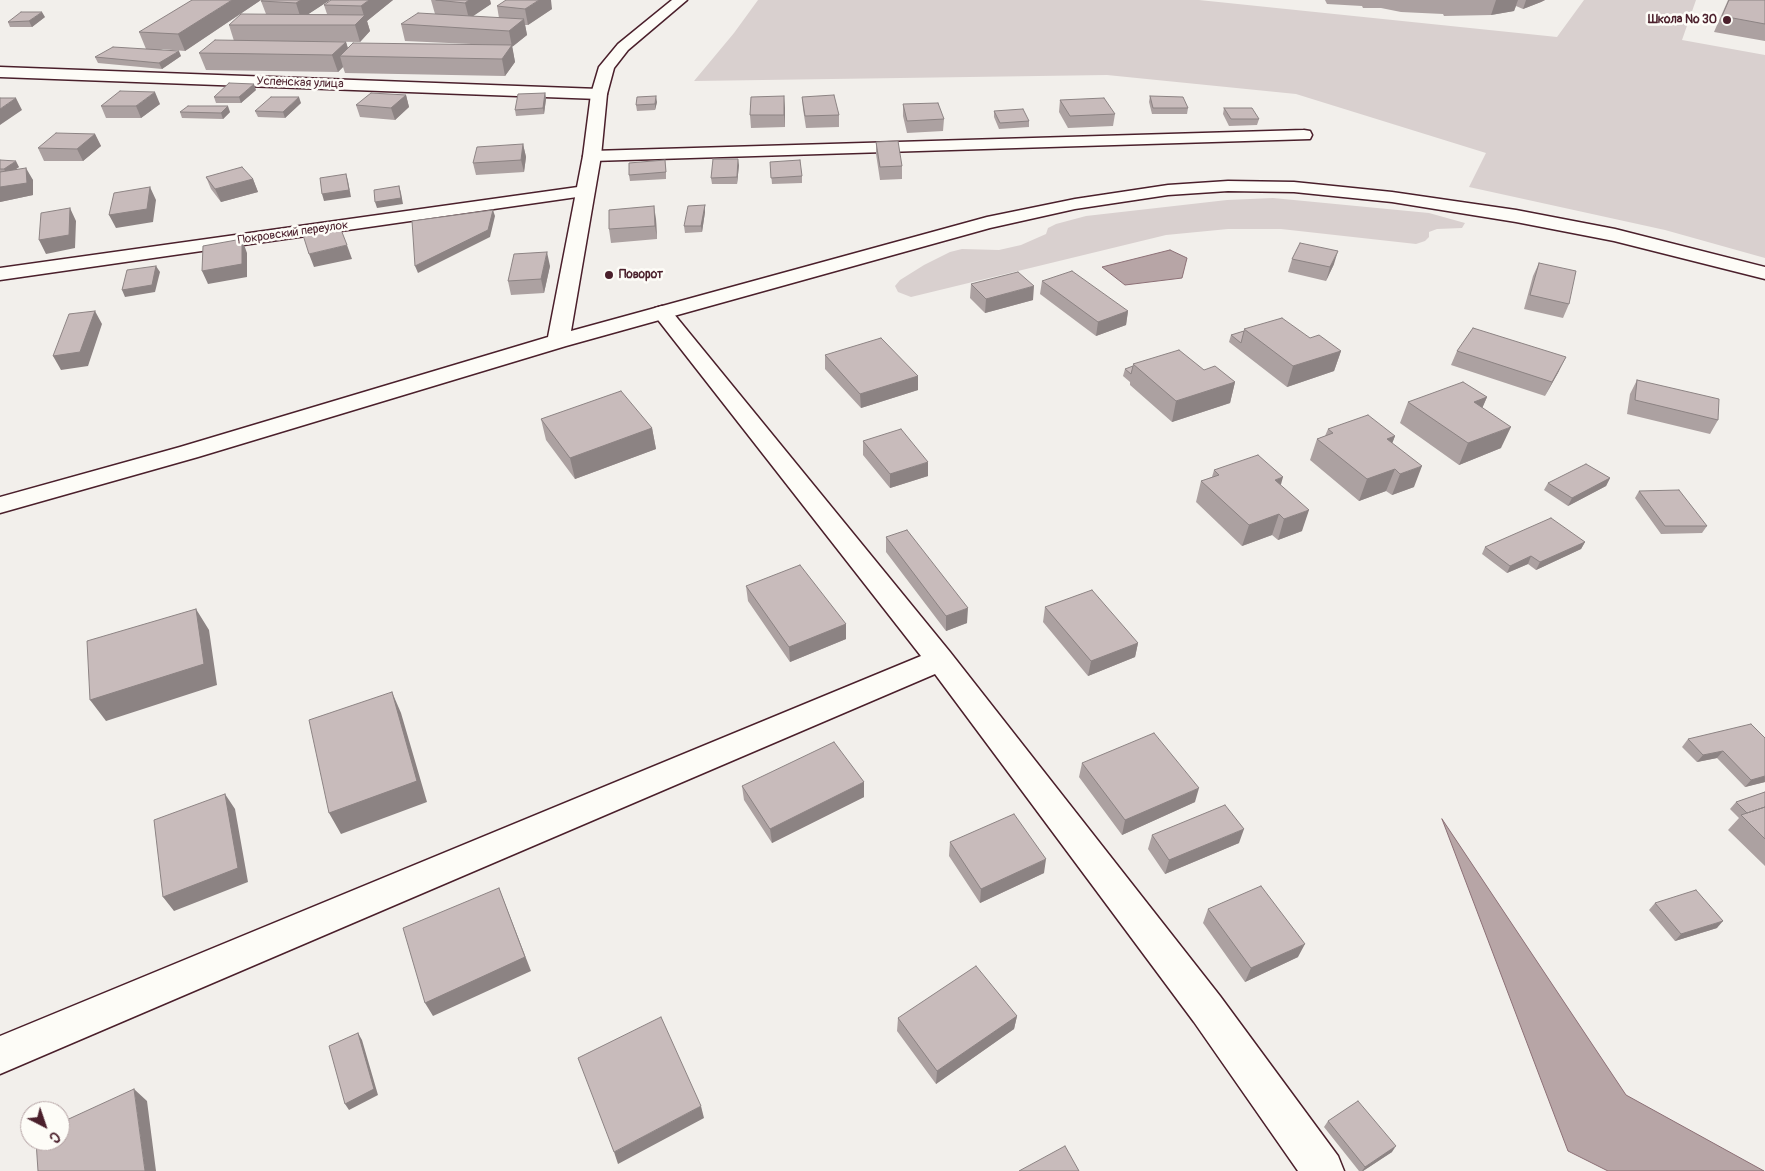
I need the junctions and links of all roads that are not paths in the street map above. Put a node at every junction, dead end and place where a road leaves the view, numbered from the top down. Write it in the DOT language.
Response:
graph roads {
  1 [pos="680,0"];
  2 [pos="0,72"];
  3 [pos="599,94"];
  4 [pos="1304,135"];
  5 [pos="592,156"];
  6 [pos="585,191"];
  7 [pos="1765,273"];
  8 [pos="0,274"];
  9 [pos="662,312"];
  10 [pos="558,341"];
  11 [pos="0,505"];
  12 [pos="940,660"];
  13 [pos="0,1055"];
  14 [pos="1323,1171"];
  1 -- 3 [label="street"];
  2 -- 3 [label="street, Успенская улица"];
  3 -- 5 [label="street"];
  4 -- 5 [label="street"];
  5 -- 6 [label="street"];
  6 -- 8 [label="street, Покровский переулок"];
  6 -- 10 [label="street"];
  7 -- 9 [label="street"];
  9 -- 10 [label="street"];
  9 -- 12 [label="street"];
  10 -- 11 [label="street"];
  12 -- 13 [label="street"];
  12 -- 14 [label="street"];
}
